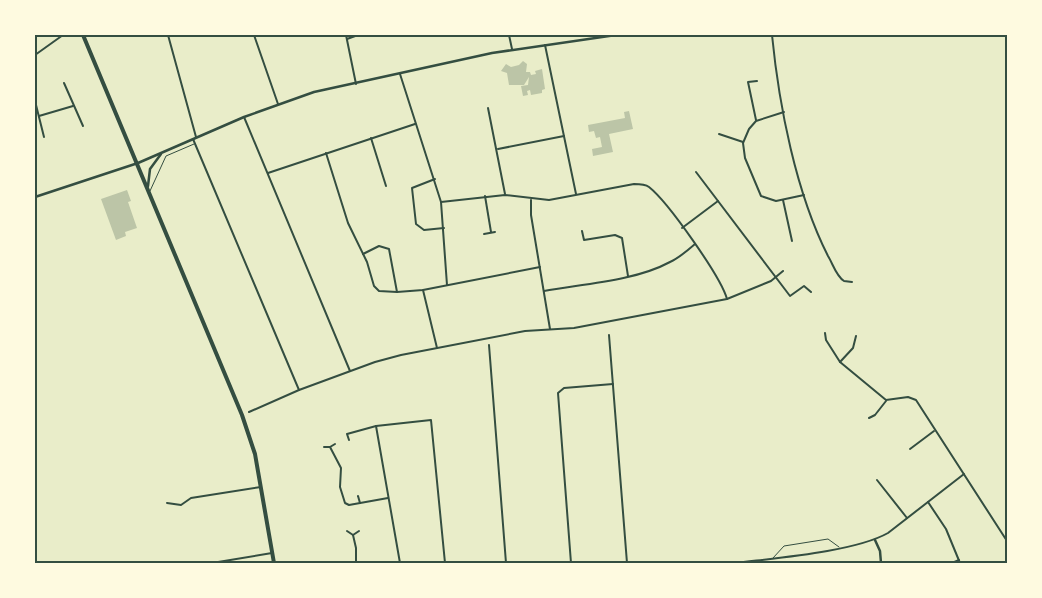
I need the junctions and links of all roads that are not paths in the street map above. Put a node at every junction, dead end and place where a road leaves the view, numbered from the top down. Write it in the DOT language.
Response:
graph roads {
  1 [pos="63,35"];
  2 [pos="83,35"];
  3 [pos="168,35"];
  4 [pos="254,35"];
  5 [pos="346,35"];
  6 [pos="358,35"];
  7 [pos="510,35"];
  8 [pos="616,35"];
  9 [pos="772,35"];
  10 [pos="347,39"];
  11 [pos="545,45"];
  12 [pos="512,49"];
  13 [pos="35,55"];
  14 [pos="399,73"];
  15 [pos="757,81"];
  16 [pos="64,83"];
  17 [pos="356,84"];
  18 [pos="35,101"];
  19 [pos="278,104"];
  20 [pos="72,106"];
  21 [pos="488,108"];
  22 [pos="784,112"];
  23 [pos="39,116"];
  24 [pos="244,117"];
  25 [pos="756,121"];
  26 [pos="416,124"];
  27 [pos="83,126"];
  28 [pos="719,134"];
  29 [pos="564,136"];
  30 [pos="44,137"];
  31 [pos="194,138"];
  32 [pos="371,138"];
  33 [pos="743,143"];
  34 [pos="194,144"];
  35 [pos="498,149"];
  36 [pos="165,151"];
  37 [pos="326,152"];
  38 [pos="138,163"];
  39 [pos="696,172"];
  40 [pos="268,173"];
  41 [pos="435,179"];
  42 [pos="386,186"];
  43 [pos="148,192"];
  44 [pos="505,195"];
  45 [pos="576,195"];
  46 [pos="804,195"];
  47 [pos="485,196"];
  48 [pos="35,197"];
  49 [pos="531,199"];
  50 [pos="783,200"];
  51 [pos="718,201"];
  52 [pos="441,202"];
  53 [pos="444,228"];
  54 [pos="682,228"];
  55 [pos="582,231"];
  56 [pos="491,232"];
  57 [pos="495,232"];
  58 [pos="484,234"];
  59 [pos="792,241"];
  60 [pos="695,244"];
  61 [pos="363,254"];
  62 [pos="540,267"];
  63 [pos="783,271"];
  64 [pos="628,276"];
  65 [pos="775,277"];
  66 [pos="852,282"];
  67 [pos="447,285"];
  68 [pos="423,290"];
  69 [pos="544,291"];
  70 [pos="397,292"];
  71 [pos="812,292"];
  72 [pos="727,299"];
  73 [pos="550,329"];
  74 [pos="826,333"];
  75 [pos="609,335"];
  76 [pos="856,336"];
  77 [pos="489,345"];
  78 [pos="438,348"];
  79 [pos="840,362"];
  80 [pos="350,371"];
  81 [pos="613,384"];
  82 [pos="299,390"];
  83 [pos="886,400"];
  84 [pos="249,412"];
  85 [pos="869,418"];
  86 [pos="376,426"];
  87 [pos="934,431"];
  88 [pos="349,440"];
  89 [pos="335,444"];
  90 [pos="324,447"];
  91 [pos="330,447"];
  92 [pos="910,449"];
  93 [pos="964,474"];
  94 [pos="877,480"];
  95 [pos="261,487"];
  96 [pos="358,496"];
  97 [pos="388,498"];
  98 [pos="928,502"];
  99 [pos="166,503"];
  100 [pos="360,503"];
  101 [pos="907,518"];
  102 [pos="347,531"];
  103 [pos="359,531"];
  104 [pos="353,535"];
  105 [pos="875,540"];
  106 [pos="1007,541"];
  107 [pos="839,547"];
  108 [pos="272,553"];
  109 [pos="773,558"];
  110 [pos="762,562"];
  111 [pos="960,562"];
  112 [pos="212,563"];
  113 [pos="274,563"];
  114 [pos="356,563"];
  115 [pos="400,563"];
  116 [pos="445,563"];
  117 [pos="506,563"];
  118 [pos="571,563"];
  119 [pos="627,563"];
  120 [pos="736,563"];
  121 [pos="881,563"];
  122 [pos="952,563"];
  1 -- 13 [label="street"];
  2 -- 38 [label="highway"];
  3 -- 31 [label="street"];
  4 -- 19 [label="street"];
  5 -- 10 [label="street"];
  6 -- 10 [label="street"];
  7 -- 12 [label="street"];
  8 -- 11 [label="street"];
  9 -- 22 [label="street"];
  10 -- 17 [label="street"];
  11 -- 12 [label="street"];
  11 -- 29 [label="street"];
  12 -- 14 [label="street"];
  14 -- 17 [label="street"];
  14 -- 26 [label="street"];
  15 -- 25 [label="street"];
  16 -- 20 [label="street"];
  17 -- 19 [label="street"];
  18 -- 23 [label="street"];
  19 -- 24 [label="street"];
  20 -- 23 [label="street"];
  20 -- 27 [label="street"];
  21 -- 35 [label="street"];
  22 -- 25 [label="street"];
  22 -- 46 [label="street"];
  23 -- 30 [label="street"];
  24 -- 31 [label="street"];
  24 -- 40 [label="street"];
  25 -- 33 [label="street"];
  26 -- 32 [label="street"];
  26 -- 41 [label="street"];
  28 -- 33 [label="street"];
  29 -- 35 [label="street"];
  29 -- 45 [label="street"];
  31 -- 34 [label="street"];
  31 -- 36 [label="street"];
  32 -- 37 [label="street"];
  32 -- 42 [label="street"];
  33 -- 50 [label="street"];
  34 -- 43 [label="lane"];
  34 -- 82 [label="street"];
  35 -- 44 [label="street"];
  36 -- 38 [label="street"];
  36 -- 43 [label="street"];
  37 -- 40 [label="street"];
  37 -- 61 [label="street"];
  38 -- 43 [label="highway"];
  38 -- 48 [label="street"];
  39 -- 51 [label="street"];
  40 -- 80 [label="street"];
  41 -- 52 [label="street"];
  41 -- 53 [label="street"];
  43 -- 95 [label="highway"];
  44 -- 47 [label="street"];
  44 -- 49 [label="street"];
  45 -- 49 [label="street"];
  45 -- 54 [label="street"];
  46 -- 50 [label="street"];
  46 -- 66 [label="street"];
  47 -- 52 [label="street"];
  47 -- 56 [label="street"];
  49 -- 62 [label="street"];
  50 -- 59 [label="street"];
  51 -- 54 [label="street"];
  51 -- 65 [label="street"];
  52 -- 53 [label="street"];
  53 -- 67 [label="street"];
  54 -- 60 [label="street"];
  55 -- 64 [label="street"];
  56 -- 57 [label="street"];
  56 -- 58 [label="street"];
  60 -- 64 [label="street"];
  60 -- 72 [label="street"];
  61 -- 70 [label="street"];
  61 -- 70 [label="street"];
  62 -- 67 [label="street"];
  62 -- 69 [label="street"];
  63 -- 65 [label="street"];
  64 -- 69 [label="street"];
  65 -- 71 [label="street"];
  65 -- 72 [label="street"];
  67 -- 68 [label="street"];
  68 -- 70 [label="street"];
  68 -- 78 [label="street"];
  69 -- 73 [label="street"];
  72 -- 73 [label="street"];
  73 -- 78 [label="street"];
  74 -- 79 [label="street"];
  75 -- 81 [label="street"];
  76 -- 79 [label="street"];
  77 -- 117 [label="street"];
  78 -- 80 [label="street"];
  79 -- 83 [label="street"];
  80 -- 82 [label="street"];
  81 -- 118 [label="street"];
  81 -- 119 [label="street"];
  82 -- 84 [label="street"];
  83 -- 85 [label="street"];
  83 -- 87 [label="street"];
  86 -- 88 [label="street"];
  86 -- 97 [label="street"];
  86 -- 116 [label="street"];
  87 -- 92 [label="street"];
  87 -- 93 [label="street"];
  89 -- 91 [label="street"];
  90 -- 91 [label="street"];
  91 -- 100 [label="street"];
  93 -- 98 [label="street"];
  93 -- 106 [label="street"];
  94 -- 101 [label="street"];
  95 -- 99 [label="street"];
  95 -- 108 [label="highway"];
  96 -- 100 [label="street"];
  97 -- 100 [label="street"];
  97 -- 115 [label="street"];
  98 -- 101 [label="street"];
  98 -- 111 [label="street"];
  101 -- 105 [label="street"];
  102 -- 104 [label="street"];
  103 -- 104 [label="street"];
  104 -- 114 [label="street"];
  105 -- 107 [label="street"];
  105 -- 121 [label="street"];
  107 -- 109 [label="street"];
  107 -- 109 [label="lane"];
  108 -- 112 [label="street"];
  108 -- 113 [label="highway"];
  109 -- 110 [label="street"];
  110 -- 120 [label="street"];
  111 -- 122 [label="street"];
}
